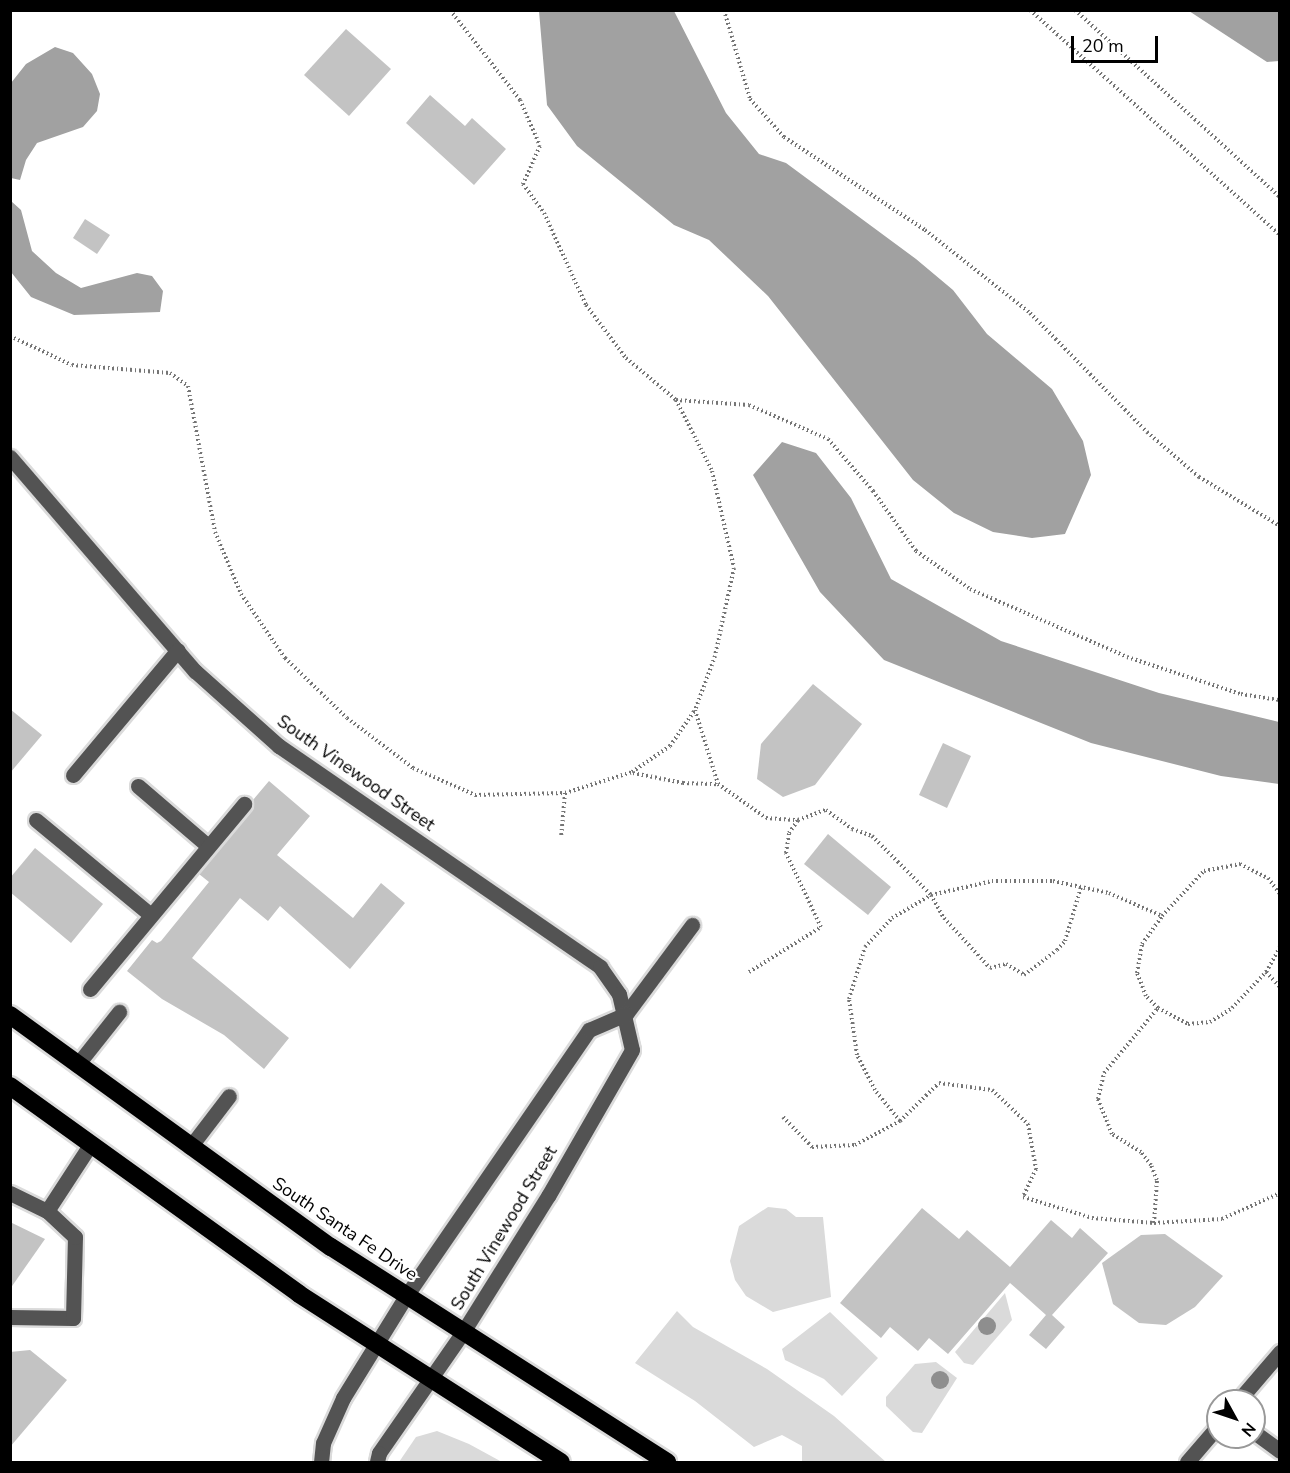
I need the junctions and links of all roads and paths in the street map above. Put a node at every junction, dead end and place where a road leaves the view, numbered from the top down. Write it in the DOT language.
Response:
graph roads {
  1 [pos="450,10"];
  2 [pos="724,10"];
  3 [pos="1030,10"];
  4 [pos="1075,10"];
  5 [pos="1280,197"];
  6 [pos="1280,235"];
  7 [pos="10,336"];
  8 [pos="676,400"];
  9 [pos="13,467"];
  10 [pos="1280,526"];
  11 [pos="178,650"];
  12 [pos="1280,700"];
  13 [pos="695,710"];
  14 [pos="632,772"];
  15 [pos="73,775"];
  16 [pos="718,784"];
  17 [pos="138,786"];
  18 [pos="565,793"];
  19 [pos="244,804"];
  20 [pos="798,819"];
  21 [pos="36,820"];
  22 [pos="561,838"];
  23 [pos="208,846"];
  24 [pos="1082,887"];
  25 [pos="1280,894"];
  26 [pos="931,895"];
  27 [pos="151,915"];
  28 [pos="1162,916"];
  29 [pos="692,924"];
  30 [pos="1280,947"];
  31 [pos="749,972"];
  32 [pos="1266,972"];
  33 [pos="1280,987"];
  34 [pos="90,989"];
  35 [pos="1158,1008"];
  36 [pos="119,1012"];
  37 [pos="626,1014"];
  38 [pos="10,1015"];
  39 [pos="77,1065"];
  40 [pos="10,1086"];
  41 [pos="229,1096"];
  42 [pos="783,1117"];
  43 [pos="900,1121"];
  44 [pos="90,1145"];
  45 [pos="190,1147"];
  46 [pos="1280,1192"];
  47 [pos="10,1193"];
  48 [pos="47,1211"];
  49 [pos="1154,1223"];
  50 [pos="406,1296"];
  51 [pos="10,1317"];
  52 [pos="463,1332"];
  53 [pos="374,1344"];
  54 [pos="1280,1352"];
  55 [pos="429,1379"];
  56 [pos="1249,1389"];
  57 [pos="1206,1439"];
  58 [pos="1266,1441"];
  59 [pos="1280,1451"];
  60 [pos="321,1462"];
  61 [pos="377,1462"];
  62 [pos="561,1462"];
  63 [pos="667,1462"];
  64 [pos="1187,1462"];
  1 -- 8 [label="path"];
  2 -- 10 [label="path"];
  3 -- 6 [label="path"];
  4 -- 5 [label="path"];
  7 -- 18 [label="path"];
  8 -- 12 [label="path"];
  8 -- 13 [label="path"];
  9 -- 11 [label="street, South Vinewood Street"];
  11 -- 15 [label="street"];
  11 -- 37 [label="street, South Vinewood Street"];
  13 -- 14 [label="path"];
  13 -- 16 [label="path"];
  14 -- 16 [label="path"];
  14 -- 18 [label="path"];
  16 -- 20 [label="path"];
  17 -- 23 [label="street"];
  18 -- 22 [label="path"];
  19 -- 23 [label="street"];
  20 -- 26 [label="path"];
  20 -- 31 [label="path"];
  21 -- 27 [label="street"];
  23 -- 27 [label="street"];
  24 -- 26 [label="path"];
  24 -- 26 [label="path"];
  24 -- 28 [label="path"];
  25 -- 28 [label="path"];
  26 -- 43 [label="path"];
  27 -- 34 [label="street"];
  28 -- 35 [label="path"];
  29 -- 37 [label="street"];
  30 -- 32 [label="path"];
  32 -- 33 [label="path"];
  32 -- 35 [label="path"];
  35 -- 49 [label="path"];
  36 -- 39 [label="street"];
  37 -- 50 [label="street, South Vinewood Street"];
  37 -- 52 [label="street, South Vinewood Street"];
  38 -- 39 [label="highway, South Santa Fe Drive"];
  39 -- 45 [label="highway, South Santa Fe Drive"];
  40 -- 44 [label="highway"];
  41 -- 45 [label="street"];
  42 -- 43 [label="path"];
  43 -- 49 [label="path"];
  44 -- 48 [label="street"];
  44 -- 53 [label="highway"];
  45 -- 50 [label="highway, South Santa Fe Drive"];
  46 -- 49 [label="path"];
  47 -- 48 [label="street"];
  48 -- 51 [label="street"];
  50 -- 52 [label="highway, South Santa Fe Drive"];
  50 -- 53 [label="street, South Vinewood Street"];
  52 -- 55 [label="street, South Vinewood Street"];
  52 -- 63 [label="highway, South Santa Fe Drive"];
  53 -- 55 [label="highway"];
  53 -- 60 [label="street, South Vinewood Street"];
  54 -- 56 [label="street"];
  55 -- 61 [label="street, South Vinewood Street"];
  55 -- 62 [label="highway"];
  57 -- 64 [label="street"];
  58 -- 59 [label="street"];
}
